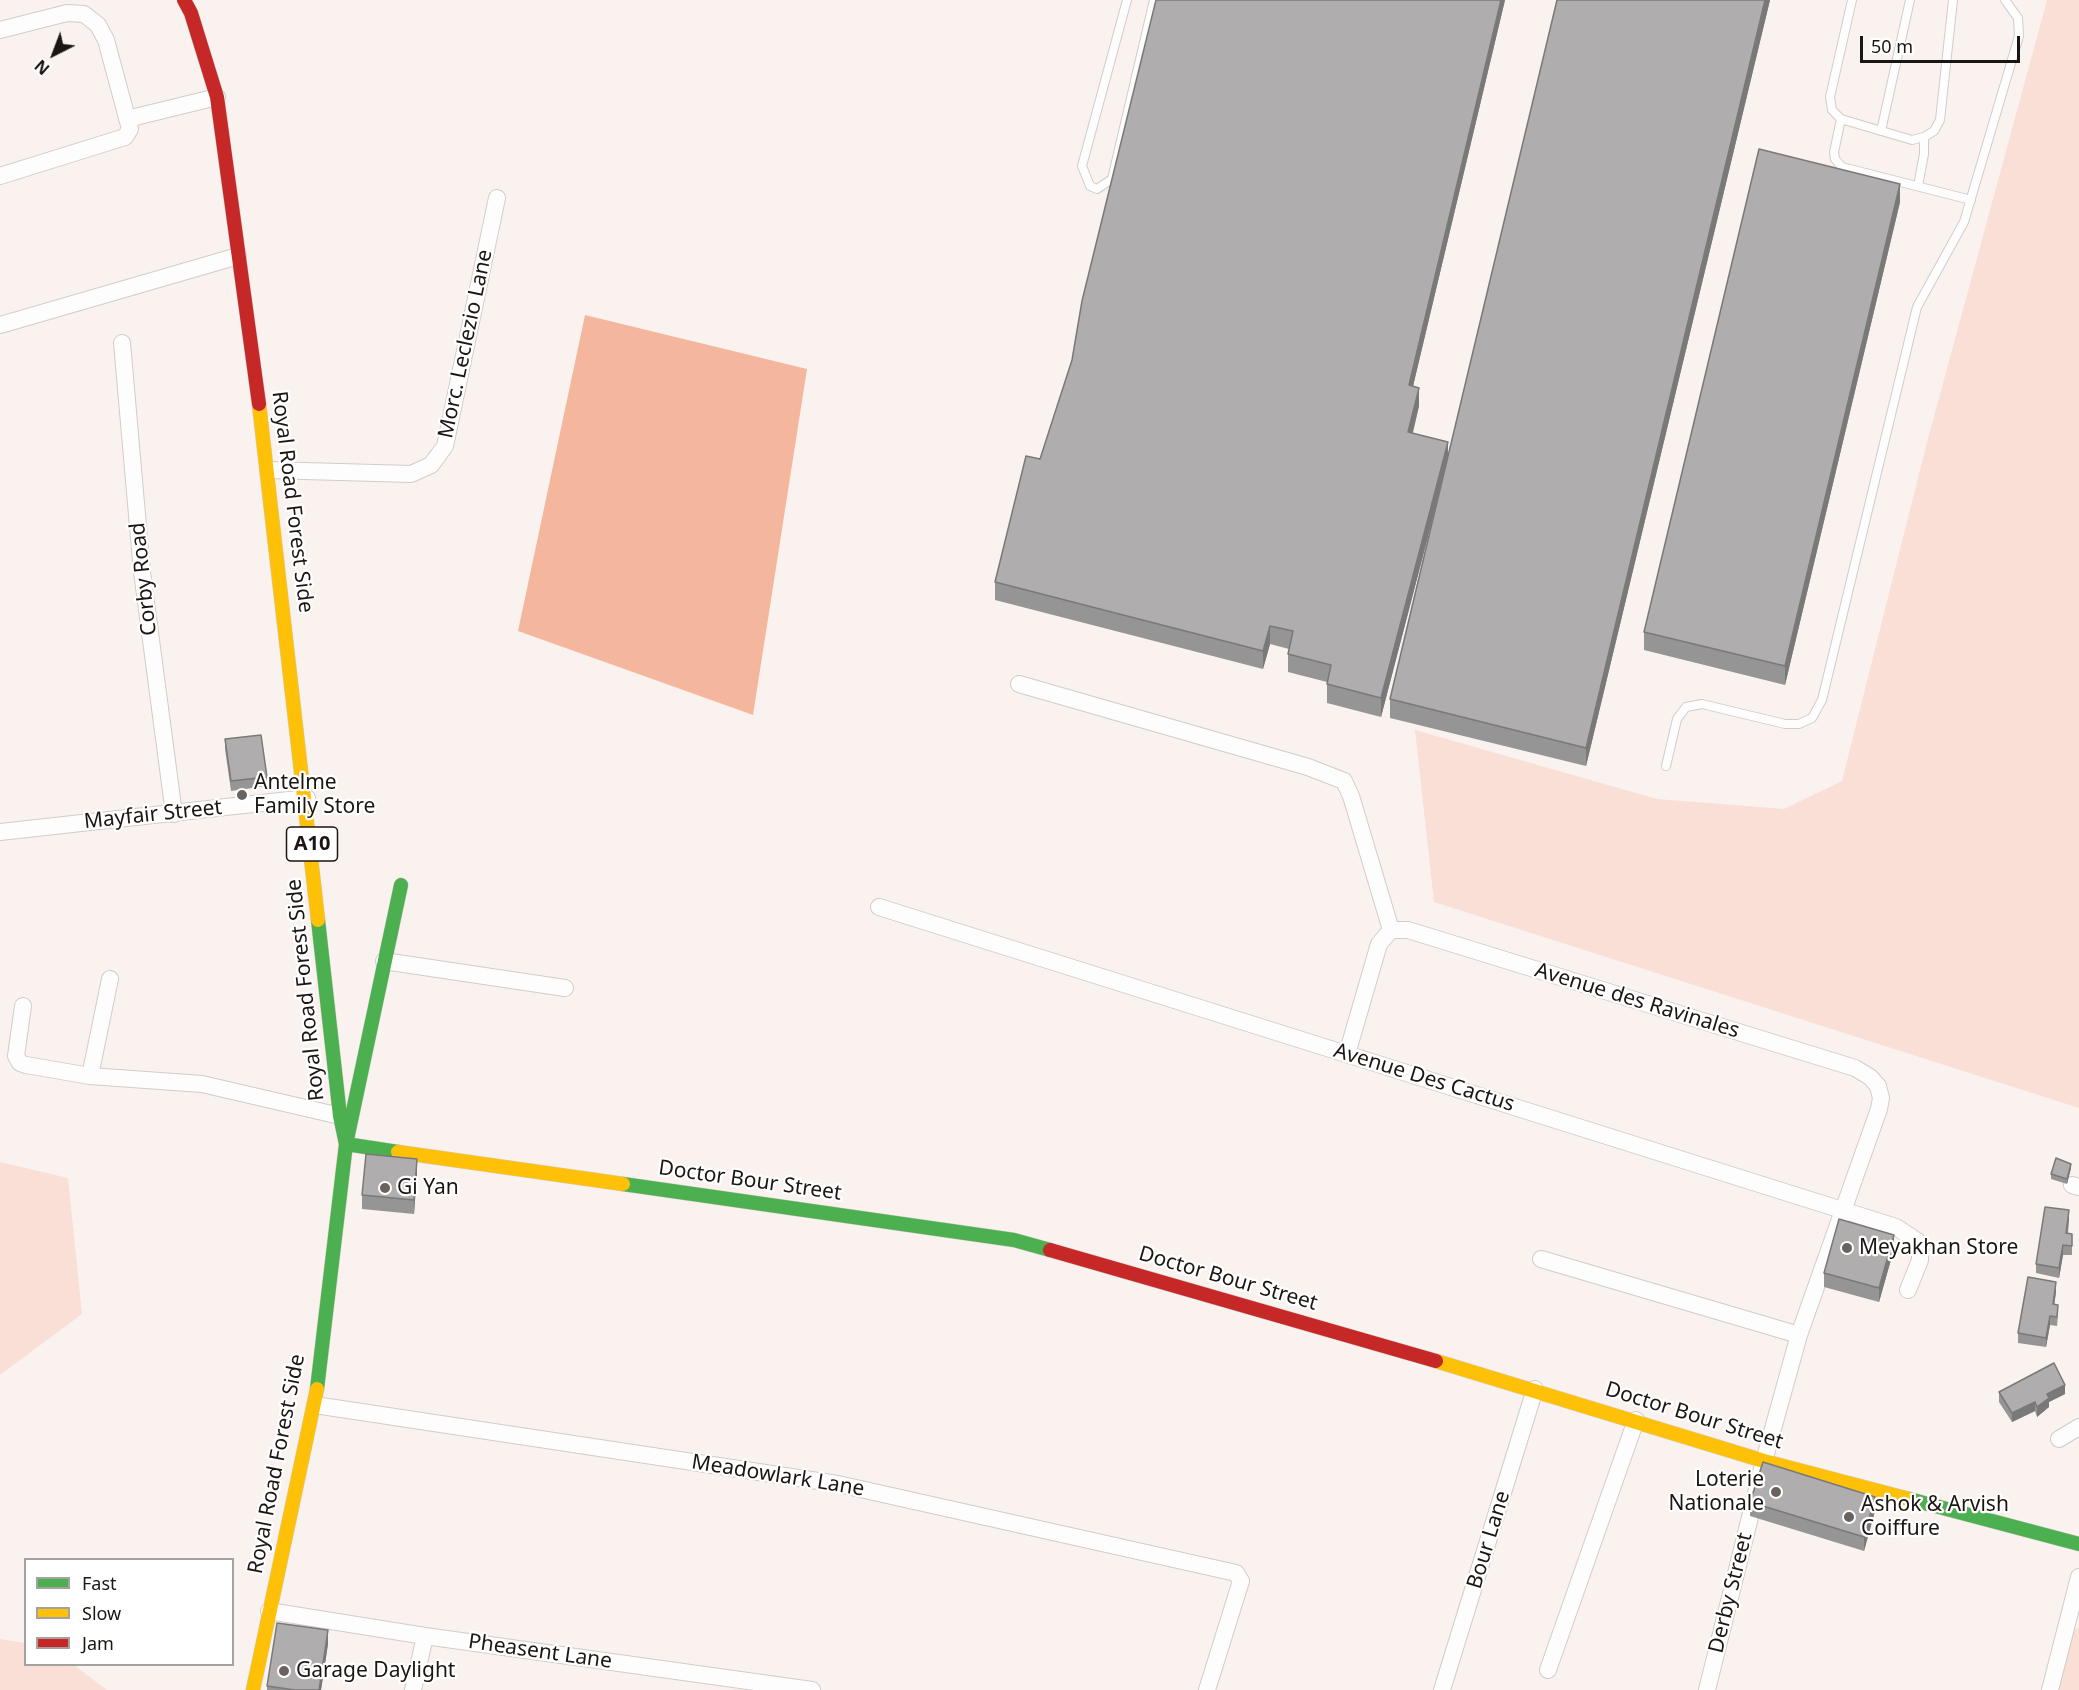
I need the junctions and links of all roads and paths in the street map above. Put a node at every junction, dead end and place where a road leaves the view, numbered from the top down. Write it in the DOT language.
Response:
graph roads {
  1 [pos="184,0"];
  2 [pos="1127,0"];
  3 [pos="1154,0"];
  4 [pos="1852,0"];
  5 [pos="1910,0"];
  6 [pos="1953,0"];
  7 [pos="2006,0"];
  8 [pos="0,30"];
  9 [pos="217,96"];
  10 [pos="1841,118"];
  11 [pos="127,119"];
  12 [pos="1881,131"];
  13 [pos="1924,137"];
  14 [pos="0,176"];
  15 [pos="1918,186"];
  16 [pos="497,198"];
  17 [pos="1971,200"];
  18 [pos="238,256"];
  19 [pos="0,325"];
  20 [pos="122,343"];
  21 [pos="268,470"];
  22 [pos="1019,684"];
  23 [pos="1666,766"];
  24 [pos="307,798"];
  25 [pos="174,814"];
  26 [pos="0,832"];
  27 [pos="401,885"];
  28 [pos="879,906"];
  29 [pos="1391,930"];
  30 [pos="384,961"];
  31 [pos="111,979"];
  32 [pos="565,988"];
  33 [pos="23,1006"];
  34 [pos="1347,1054"];
  35 [pos="90,1076"];
  36 [pos="1878,1086"];
  37 [pos="340,1116"];
  38 [pos="346,1144"];
  39 [pos="1844,1210"];
  40 [pos="1541,1259"];
  41 [pos="1908,1290"];
  42 [pos="1799,1335"];
  43 [pos="1535,1389"];
  44 [pos="315,1405"];
  45 [pos="1636,1420"];
  46 [pos="2079,1427"];
  47 [pos="2059,1439"];
  48 [pos="1764,1461"];
  49 [pos="2079,1544"];
  50 [pos="2079,1577"];
  51 [pos="269,1611"];
  52 [pos="424,1636"];
  53 [pos="1548,1670"];
  54 [pos="767,1687"];
  55 [pos="254,1690"];
  56 [pos="413,1690"];
  57 [pos="812,1690"];
  58 [pos="1208,1690"];
  59 [pos="1442,1690"];
  60 [pos="1707,1690"];
  61 [pos="2050,1690"];
  1 -- 9 [label="street, Royal Road Forest Side / A10"];
  2 -- 3 [label="lane"];
  4 -- 10 [label="lane"];
  5 -- 12 [label="lane"];
  6 -- 13 [label="lane"];
  7 -- 17 [label="lane"];
  8 -- 11 [label="street"];
  9 -- 11 [label="street"];
  9 -- 18 [label="street, Royal Road Forest Side / A10"];
  10 -- 12 [label="lane"];
  10 -- 15 [label="lane"];
  11 -- 14 [label="street"];
  12 -- 13 [label="lane"];
  13 -- 15 [label="lane"];
  15 -- 17 [label="lane"];
  16 -- 21 [label="street, Morc. Leclezio Lane"];
  17 -- 23 [label="lane"];
  18 -- 19 [label="street"];
  18 -- 21 [label="street, Royal Road Forest Side / A10"];
  20 -- 25 [label="street, Corby Road"];
  21 -- 24 [label="street, Royal Road Forest Side / A10"];
  22 -- 29 [label="street"];
  24 -- 25 [label="street, Mayfair Street"];
  24 -- 37 [label="street, Royal Road Forest Side / A10"];
  25 -- 26 [label="street, Mayfair Street"];
  27 -- 30 [label="street"];
  28 -- 34 [label="street, Avenue Des Cactus"];
  29 -- 34 [label="street"];
  29 -- 36 [label="street, Avenue des Ravinales"];
  30 -- 32 [label="street"];
  30 -- 38 [label="street"];
  31 -- 35 [label="street"];
  33 -- 35 [label="street"];
  34 -- 39 [label="street, Avenue Des Cactus"];
  35 -- 37 [label="street"];
  36 -- 39 [label="street, Derby Street"];
  37 -- 38 [label="street, Royal Road Forest Side / A10"];
  38 -- 43 [label="street, Doctor Bour Street"];
  38 -- 44 [label="street, Royal Road Forest Side / A10"];
  39 -- 41 [label="street, Avenue Des Cactus"];
  39 -- 42 [label="street, Derby Street"];
  40 -- 42 [label="street"];
  42 -- 48 [label="street, Derby Street"];
  43 -- 45 [label="street, Doctor Bour Street"];
  43 -- 59 [label="street, Bour Lane"];
  44 -- 51 [label="street, Royal Road Forest Side / A10"];
  44 -- 58 [label="street, Meadowlark Lane"];
  45 -- 48 [label="street, Doctor Bour Street"];
  45 -- 53 [label="street"];
  46 -- 47 [label="street"];
  48 -- 49 [label="street, Doctor Bour Street"];
  48 -- 60 [label="street, Derby Street"];
  50 -- 61 [label="street"];
  51 -- 52 [label="street, Pheasent Lane"];
  51 -- 55 [label="street, Royal Road Forest Side / A10"];
  52 -- 54 [label="street, Pheasent Lane"];
  52 -- 56 [label="street"];
  54 -- 57 [label="street, Pheasent Lane"];
}
